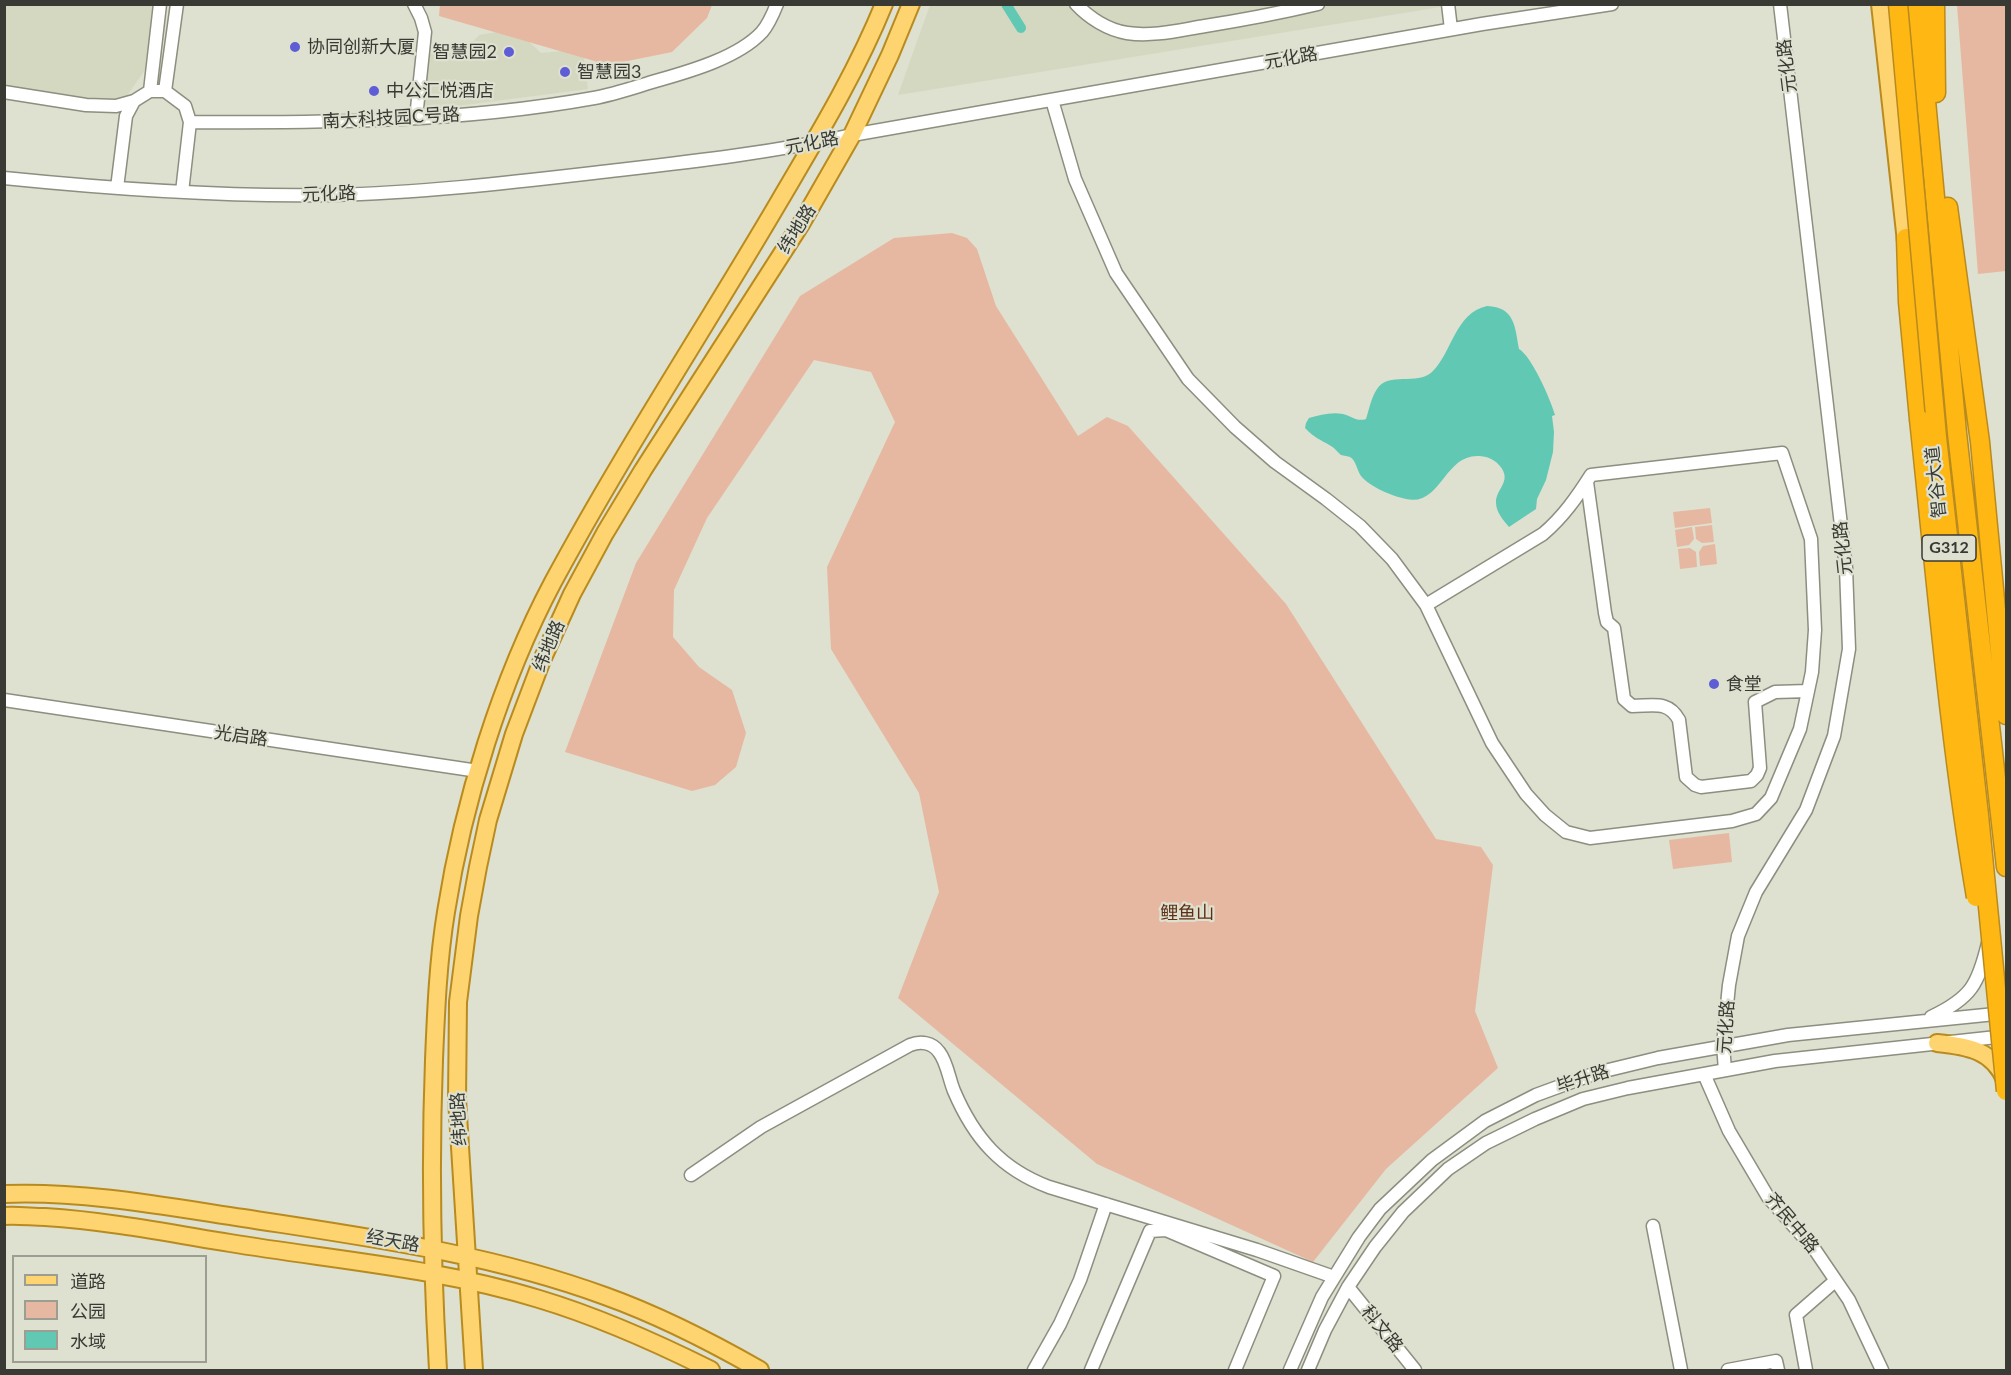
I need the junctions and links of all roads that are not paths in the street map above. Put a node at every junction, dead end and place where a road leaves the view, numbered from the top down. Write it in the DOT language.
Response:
graph roads {
  1 [pos="160,4"];
  2 [pos="177,4"];
  3 [pos="414,4"];
  4 [pos="777,4"];
  5 [pos="884,4"];
  6 [pos="911,4"];
  7 [pos="1076,4"];
  8 [pos="1318,4"];
  9 [pos="1448,4"];
  10 [pos="1612,4"];
  11 [pos="1780,4"];
  12 [pos="1880,4"];
  13 [pos="1898,4"];
  14 [pos="1917,4"];
  15 [pos="1929,4"];
  16 [pos="1935,4"];
  17 [pos="1451,29"];
  18 [pos="150,91"];
  19 [pos="165,91"];
  20 [pos="4,92"];
  21 [pos="1052,100"];
  22 [pos="134,101"];
  23 [pos="416,118"];
  24 [pos="1936,121"];
  25 [pos="190,122"];
  26 [pos="852,135"];
  27 [pos="813,144"];
  28 [pos="4,178"];
  29 [pos="117,188"];
  30 [pos="182,192"];
  31 [pos="1906,238"];
  32 [pos="1587,482"];
  33 [pos="1426,605"];
  34 [pos="1808,691"];
  35 [pos="4,700"];
  36 [pos="2007,715"];
  37 [pos="478,771"];
  38 [pos="2007,773"];
  39 [pos="2007,867"];
  40 [pos="1989,936"];
  41 [pos="2003,1013"];
  42 [pos="1921,1022"];
  43 [pos="2002,1038"];
  44 [pos="1937,1043"];
  45 [pos="1723,1045"];
  46 [pos="2007,1069"];
  47 [pos="1725,1070"];
  48 [pos="1704,1074"];
  49 [pos="2007,1082"];
  50 [pos="2007,1091"];
  51 [pos="691,1175"];
  52 [pos="4,1194"];
  53 [pos="1106,1204"];
  54 [pos="4,1216"];
  55 [pos="1653,1226"];
  56 [pos="432,1248"];
  57 [pos="466,1257"];
  58 [pos="432,1274"];
  59 [pos="1334,1277"];
  60 [pos="469,1281"];
  61 [pos="1835,1281"];
  62 [pos="1348,1287"];
  63 [pos="438,1371"];
  64 [pos="474,1371"];
  65 [pos="711,1371"];
  66 [pos="760,1371"];
  67 [pos="1034,1371"];
  68 [pos="1091,1371"];
  69 [pos="1235,1371"];
  70 [pos="1290,1371"];
  71 [pos="1308,1371"];
  72 [pos="1415,1371"];
  73 [pos="1681,1371"];
  74 [pos="1728,1371"];
  75 [pos="1778,1371"];
  76 [pos="1806,1371"];
  77 [pos="1882,1371"];
  1 -- 18 [label="street"];
  2 -- 19 [label="street"];
  3 -- 23 [label="street"];
  4 -- 23 [label="street, 南大科技园C号路"];
  5 -- 27 [label="main road, 纬地路"];
  6 -- 26 [label="main road, 纬地路"];
  7 -- 8 [label="street"];
  9 -- 17 [label="street"];
  10 -- 17 [label="street, 元化路"];
  11 -- 45 [label="street, 元化路"];
  12 -- 31 [label="main road, 智谷大道 / G312"];
  13 -- 43 [label="highway, 智谷大道 / G312, bridge"];
  14 -- 39 [label="highway, 智谷大道 / G312"];
  15 -- 24 [label="highway, G312"];
  16 -- 24 [label="highway"];
  17 -- 21 [label="street, 元化路"];
  18 -- 19 [label="street"];
  18 -- 22 [label="street"];
  19 -- 25 [label="street"];
  20 -- 22 [label="street"];
  21 -- 26 [label="street, 元化路"];
  21 -- 33 [label="street"];
  22 -- 29 [label="street"];
  23 -- 25 [label="street, 南大科技园C号路"];
  24 -- 36 [label="highway"];
  24 -- 38 [label="highway, G312"];
  25 -- 30 [label="street"];
  26 -- 27 [label="street, 元化路"];
  26 -- 57 [label="main road, 纬地路"];
  27 -- 30 [label="street, 元化路"];
  27 -- 37 [label="main road, 纬地路"];
  28 -- 29 [label="street, 元化路"];
  29 -- 30 [label="street, 元化路"];
  31 -- 40 [label="main road, 智谷大道 / G312"];
  31 -- 43 [label="highway, bridge"];
  32 -- 33 [label="street"];
  32 -- 34 [label="street"];
  32 -- 34 [label="street"];
  33 -- 34 [label="street"];
  35 -- 37 [label="street, 光启路"];
  37 -- 56 [label="main road, 纬地路"];
  40 -- 41 [label="main road, 智谷大道 / G312"];
  40 -- 42 [label="street"];
  41 -- 42 [label="street, 毕升路"];
  41 -- 43 [label="main road, 智谷大道 / G312"];
  42 -- 45 [label="street, 毕升路"];
  43 -- 44 [label="street, 毕升路"];
  43 -- 46 [label="main road, 智谷大道 / G312"];
  43 -- 50 [label="highway, 智谷大道 / G312, bridge"];
  44 -- 47 [label="street, 毕升路"];
  44 -- 49 [label="main road"];
  45 -- 47 [label="street, 元化路"];
  45 -- 59 [label="street, 毕升路"];
  47 -- 48 [label="street, 毕升路"];
  48 -- 61 [label="street, 齐民中路"];
  48 -- 62 [label="street, 毕升路"];
  51 -- 53 [label="street"];
  52 -- 56 [label="main road, 经天路"];
  53 -- 59 [label="street"];
  53 -- 67 [label="street"];
  54 -- 58 [label="main road, 经天路"];
  55 -- 73 [label="street"];
  56 -- 57 [label="main road, 经天路"];
  56 -- 58 [label="main road, 纬地路"];
  57 -- 60 [label="main road, 纬地路"];
  57 -- 66 [label="main road, 经天路"];
  58 -- 60 [label="main road, 经天路"];
  58 -- 63 [label="main road, 纬地路"];
  59 -- 70 [label="street, 毕升路"];
  60 -- 64 [label="main road, 纬地路"];
  60 -- 65 [label="main road, 经天路"];
  61 -- 76 [label="street"];
  61 -- 77 [label="street, 齐民中路"];
  62 -- 71 [label="street, 毕升路"];
  62 -- 72 [label="street, 科文路"];
  68 -- 69 [label="street"];
  74 -- 75 [label="street"];
}
